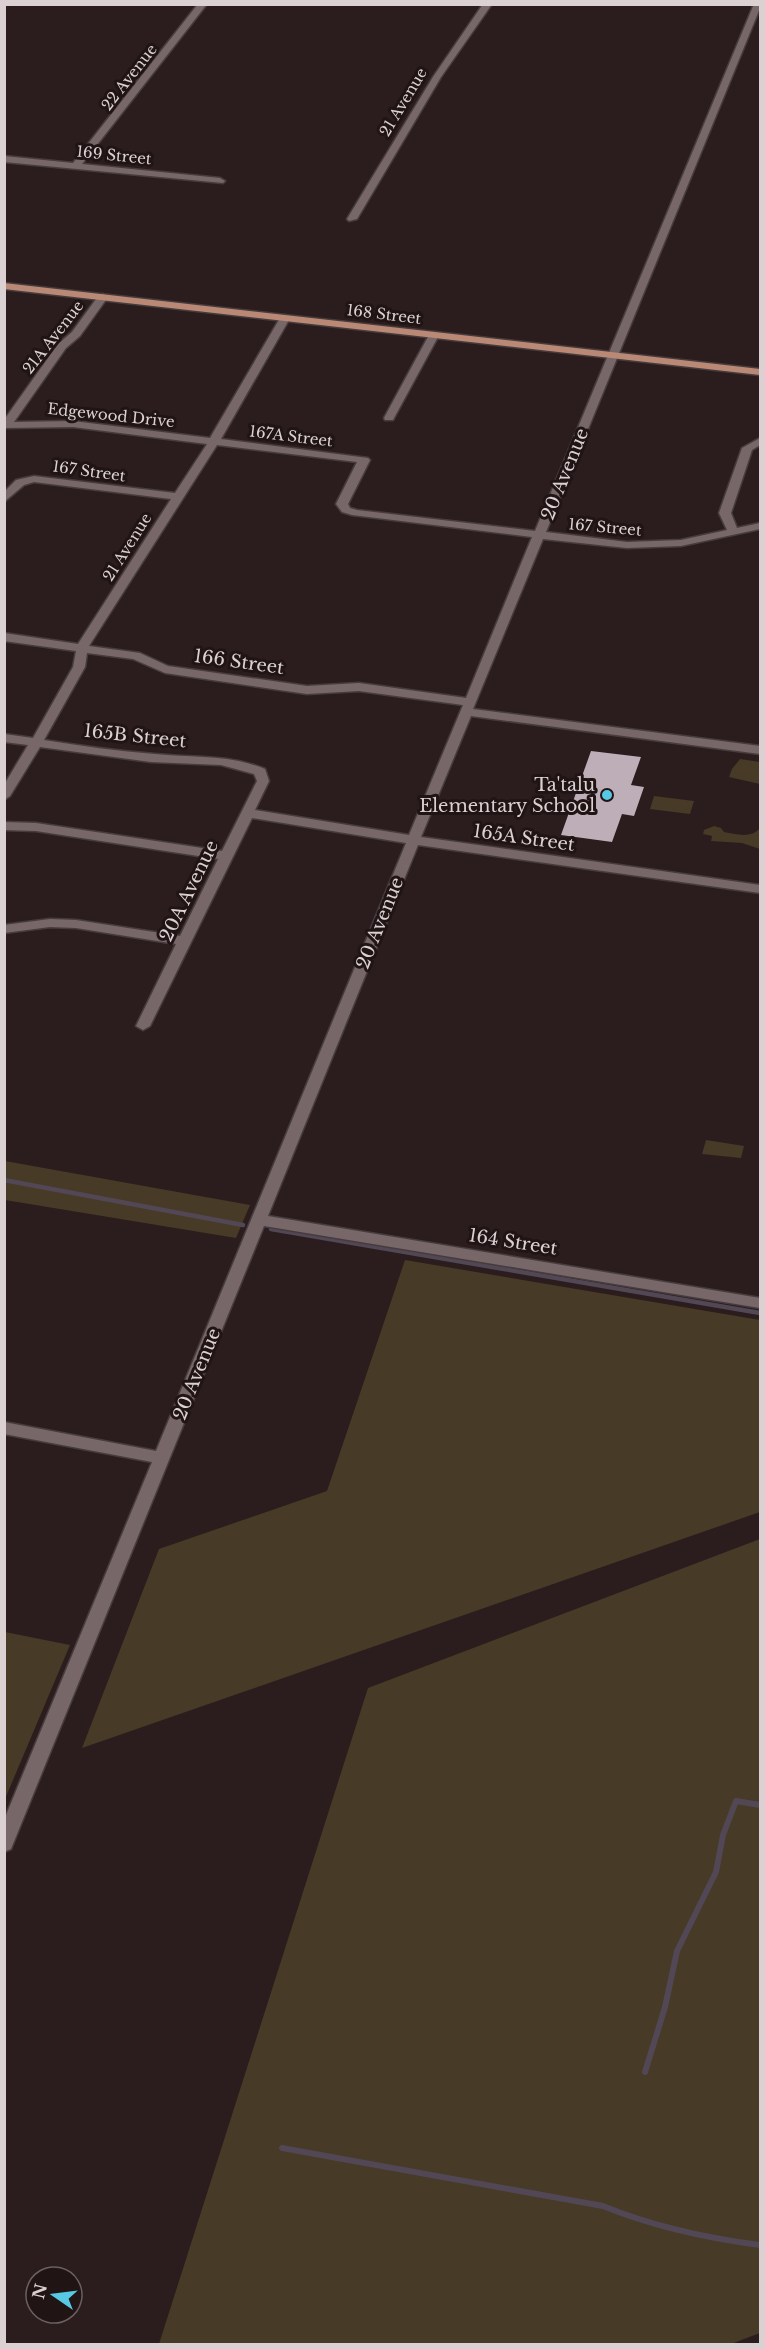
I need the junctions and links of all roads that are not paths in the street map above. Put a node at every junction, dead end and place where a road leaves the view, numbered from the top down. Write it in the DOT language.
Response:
graph roads {
  1 [pos="203,4"];
  2 [pos="488,4"];
  3 [pos="758,4"];
  4 [pos="4,159"];
  5 [pos="76,166"];
  6 [pos="220,181"];
  7 [pos="352,219"];
  8 [pos="4,286"];
  9 [pos="103,297"];
  10 [pos="285,318"];
  11 [pos="434,335"];
  12 [pos="613,356"];
  13 [pos="760,372"];
  14 [pos="389,418"];
  15 [pos="6,424"];
  16 [pos="214,441"];
  17 [pos="758,441"];
  18 [pos="178,497"];
  19 [pos="4,499"];
  20 [pos="342,504"];
  21 [pos="760,526"];
  22 [pos="734,532"];
  23 [pos="539,536"];
  24 [pos="4,637"];
  25 [pos="82,648"];
  26 [pos="469,707"];
  27 [pos="4,738"];
  28 [pos="36,742"];
  29 [pos="760,750"];
  30 [pos="260,772"];
  31 [pos="4,796"];
  32 [pos="247,813"];
  33 [pos="4,826"];
  34 [pos="413,840"];
  35 [pos="226,856"];
  36 [pos="760,889"];
  37 [pos="4,929"];
  38 [pos="184,942"];
  39 [pos="143,1026"];
  40 [pos="260,1220"];
  41 [pos="760,1303"];
  42 [pos="4,1428"];
  43 [pos="163,1458"];
  44 [pos="4,1844"];
  1 -- 5 [label="street, 22 Avenue"];
  2 -- 7 [label="street, 21 Avenue"];
  3 -- 12 [label="street, 20 Avenue"];
  4 -- 5 [label="street, 169 Street"];
  5 -- 6 [label="street, 169 Street"];
  8 -- 9 [label="main road, 168 Street"];
  9 -- 10 [label="main road, 168 Street"];
  9 -- 15 [label="street, 21A Avenue"];
  10 -- 11 [label="main road, 168 Street"];
  10 -- 16 [label="street, 21 Avenue"];
  11 -- 12 [label="main road, 168 Street"];
  11 -- 14 [label="street"];
  12 -- 13 [label="main road, 168 Street"];
  12 -- 23 [label="street, 20 Avenue"];
  15 -- 16 [label="street, Edgewood Drive"];
  16 -- 18 [label="street, 21 Avenue"];
  16 -- 20 [label="street, 167A Street"];
  17 -- 22 [label="street"];
  18 -- 19 [label="street, 167 Street"];
  18 -- 25 [label="street, 21 Avenue"];
  20 -- 23 [label="street, 167 Street"];
  21 -- 22 [label="street, 167 Street"];
  22 -- 23 [label="street, 167 Street"];
  23 -- 26 [label="street, 20 Avenue"];
  24 -- 25 [label="street, 166 Street"];
  25 -- 26 [label="street, 166 Street"];
  25 -- 28 [label="street, 21 Avenue"];
  26 -- 29 [label="street, 166 Street"];
  26 -- 34 [label="street, 20 Avenue"];
  27 -- 28 [label="street, 165B Street"];
  28 -- 30 [label="street, 165B Street"];
  28 -- 31 [label="street, 21 Avenue"];
  30 -- 32 [label="street, 20A Avenue"];
  32 -- 34 [label="street, 165A Street"];
  32 -- 35 [label="street, 20A Avenue"];
  33 -- 35 [label="street"];
  34 -- 36 [label="street, 165A Street"];
  34 -- 40 [label="street, 20 Avenue"];
  35 -- 38 [label="street, 20A Avenue"];
  37 -- 38 [label="street"];
  38 -- 39 [label="street, 20A Avenue"];
  40 -- 41 [label="street, 164 Street"];
  40 -- 43 [label="street, 20 Avenue"];
  42 -- 43 [label="street"];
  43 -- 44 [label="street, 20 Avenue"];
}
